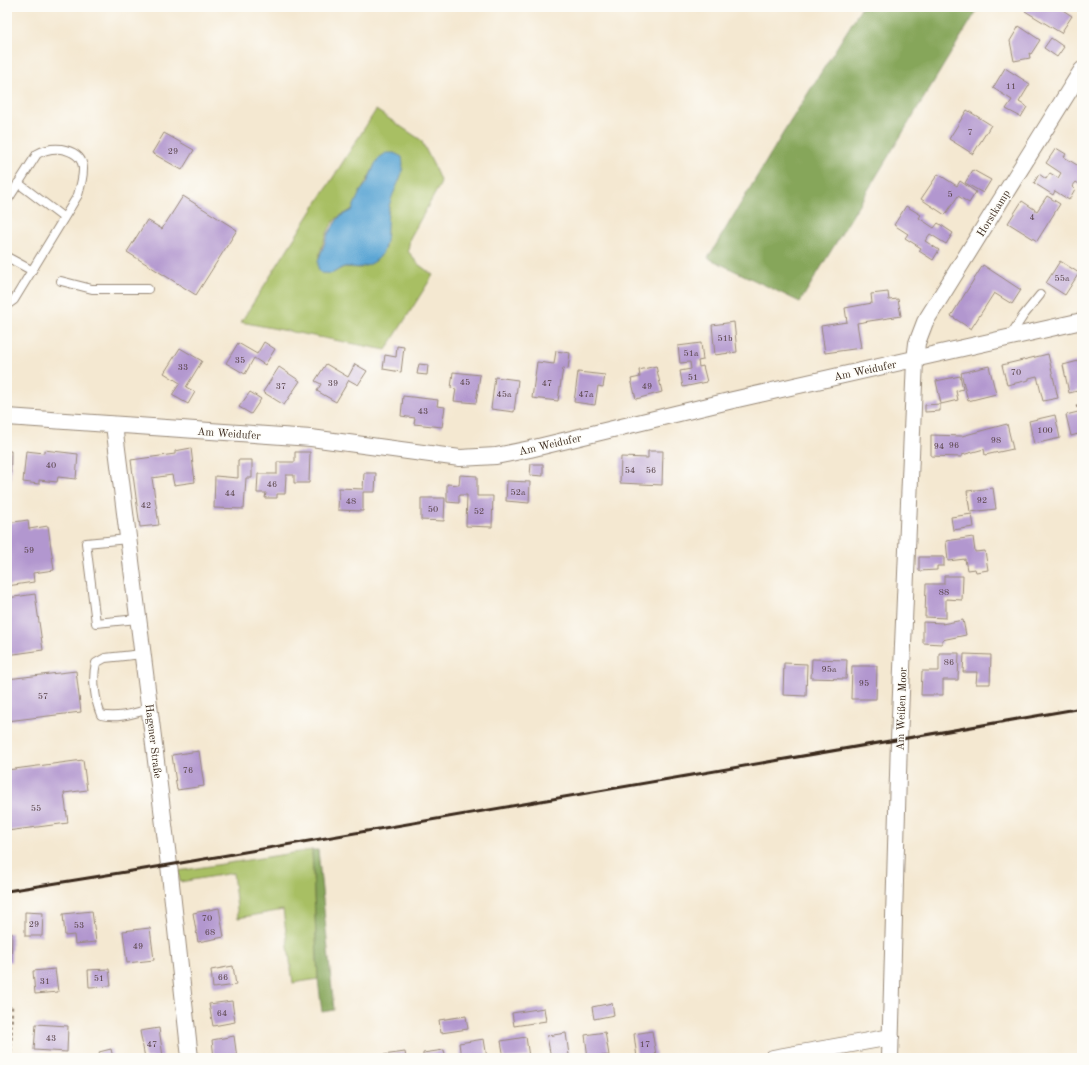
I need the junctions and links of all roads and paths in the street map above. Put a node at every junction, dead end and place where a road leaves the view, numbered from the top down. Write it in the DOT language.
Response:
graph roads {
  1 [pos="1082,70"];
  2 [pos="18,183"];
  3 [pos="7,200"];
  4 [pos="64,218"];
  5 [pos="7,257"];
  6 [pos="31,270"];
  7 [pos="61,281"];
  8 [pos="148,288"];
  9 [pos="1040,295"];
  10 [pos="7,305"];
  11 [pos="1082,322"];
  12 [pos="1008,338"];
  13 [pos="915,360"];
  14 [pos="1082,405"];
  15 [pos="1076,407"];
  16 [pos="7,417"];
  17 [pos="114,425"];
  18 [pos="128,539"];
  19 [pos="138,619"];
  20 [pos="143,654"];
  21 [pos="150,709"];
  22 [pos="7,1004"];
  23 [pos="891,1037"];
  24 [pos="11,1058"];
  25 [pos="190,1058"];
  26 [pos="773,1058"];
  27 [pos="890,1058"];
  1 -- 13 [label="street, Horstkamp"];
  2 -- 3 [label="lane"];
  2 -- 4 [label="lane"];
  2 -- 4 [label="lane"];
  4 -- 6 [label="lane"];
  5 -- 6 [label="lane"];
  6 -- 10 [label="lane"];
  7 -- 8 [label="lane"];
  9 -- 12 [label="lane"];
  11 -- 12 [label="street, Am Weidufer"];
  12 -- 13 [label="street, Am Weidufer"];
  13 -- 17 [label="street, Am Weidufer"];
  13 -- 23 [label="street, Am Weißen Moor"];
  14 -- 15 [label="path"];
  16 -- 17 [label="street, Am Weidufer"];
  17 -- 18 [label="street, Hagener Straße"];
  18 -- 19 [label="street, Hagener Straße"];
  18 -- 19 [label="lane"];
  19 -- 20 [label="street, Hagener Straße"];
  20 -- 21 [label="street, Hagener Straße"];
  20 -- 21 [label="lane"];
  21 -- 25 [label="street, Hagener Straße"];
  22 -- 24 [label="path"];
  23 -- 26 [label="street"];
  23 -- 27 [label="street, Am Weißen Moor"];
}
